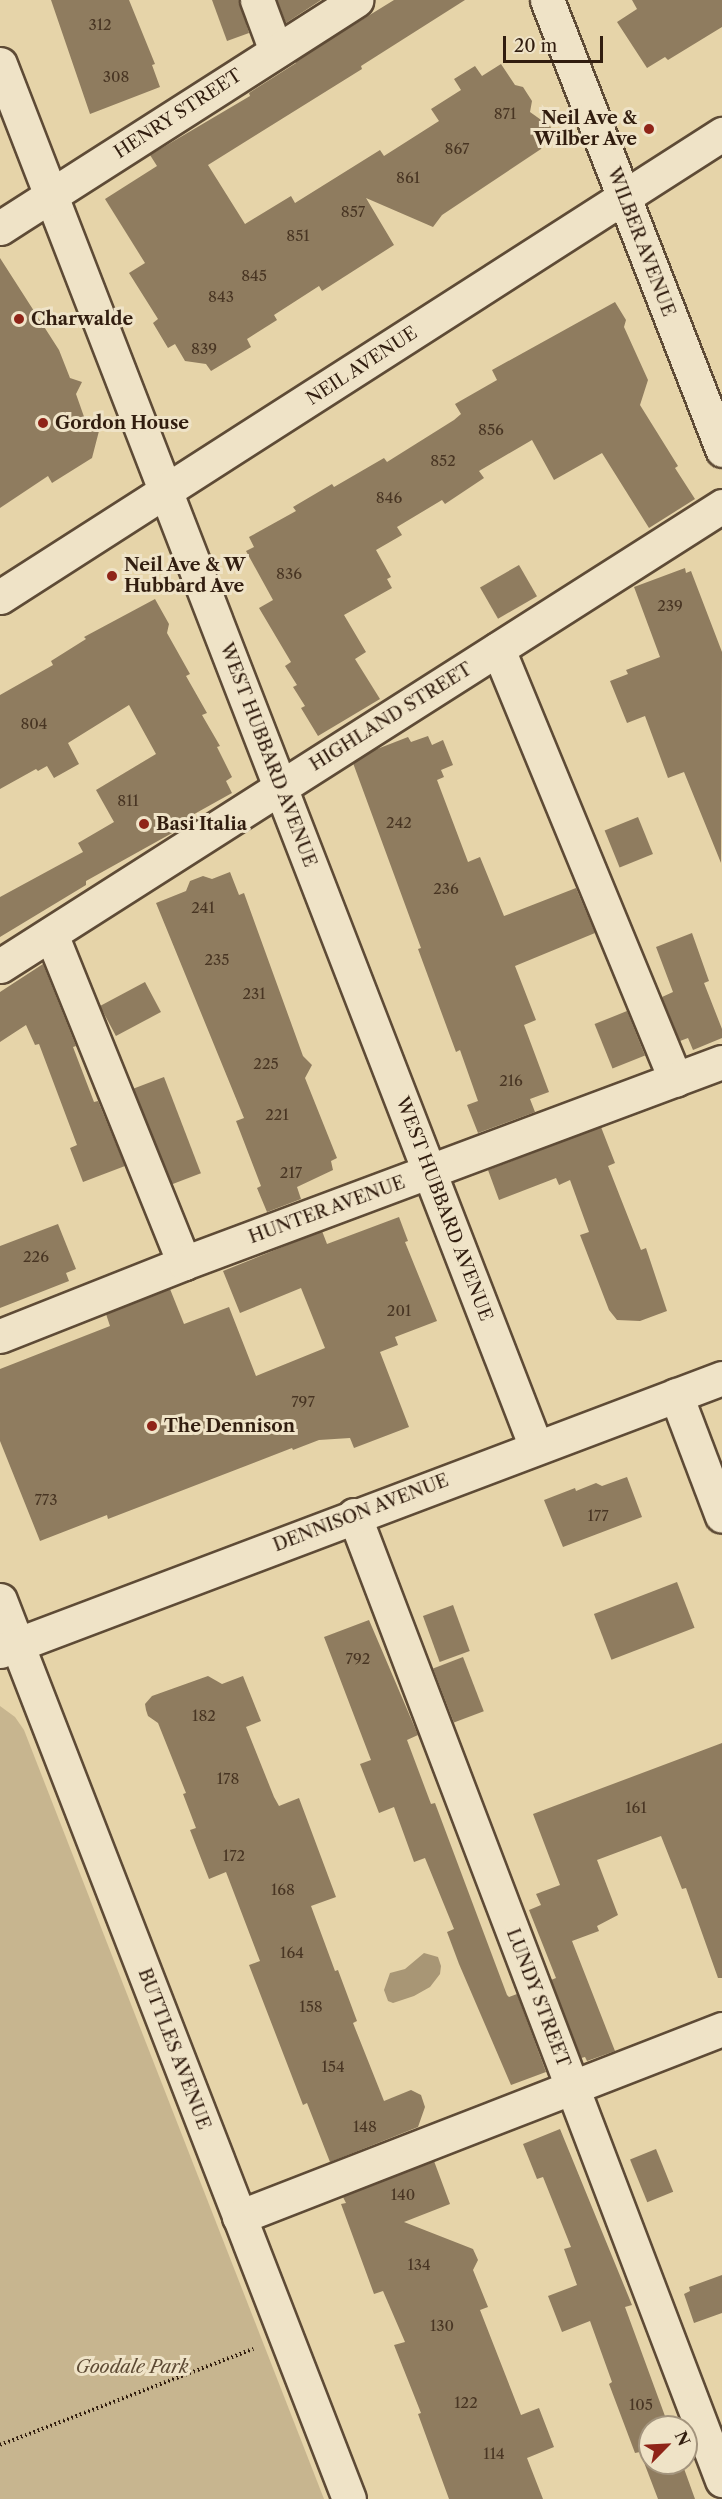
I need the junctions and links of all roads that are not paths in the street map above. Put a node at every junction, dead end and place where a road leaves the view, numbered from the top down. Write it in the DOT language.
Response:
graph roads {
  1 [pos="257,0"];
  2 [pos="356,0"];
  3 [pos="547,0"];
  4 [pos="276,51"];
  5 [pos="0,64"];
  6 [pos="722,134"];
  7 [pos="51,195"];
  8 [pos="624,198"];
  9 [pos="0,228"];
  10 [pos="722,450"];
  11 [pos="167,491"];
  12 [pos="722,506"];
  13 [pos="0,597"];
  14 [pos="498,649"];
  15 [pos="280,788"];
  16 [pos="51,934"];
  17 [pos="0,966"];
  18 [pos="722,1062"];
  19 [pos="676,1080"];
  20 [pos="429,1172"];
  21 [pos="184,1263"];
  22 [pos="0,1336"];
  23 [pos="722,1378"];
  24 [pos="676,1395"];
  25 [pos="536,1447"];
  26 [pos="354,1515"];
  27 [pos="722,1516"];
  28 [pos="0,1600"];
  29 [pos="9,1647"];
  30 [pos="722,2029"];
  31 [pos="572,2087"];
  32 [pos="239,2217"];
  33 [pos="722,2480"];
  34 [pos="349,2499"];
  1 -- 4 [label="street"];
  2 -- 4 [label="street, HENRY STREET"];
  3 -- 8 [label="street, WILBER AVENUE"];
  4 -- 7 [label="street, HENRY STREET"];
  5 -- 7 [label="street, WEST HUBBARD AVENUE"];
  6 -- 8 [label="street, NEIL AVENUE"];
  7 -- 9 [label="street, HENRY STREET"];
  7 -- 11 [label="street, WEST HUBBARD AVENUE"];
  8 -- 10 [label="street, WILBER AVENUE"];
  8 -- 11 [label="street, NEIL AVENUE"];
  11 -- 13 [label="street, NEIL AVENUE"];
  11 -- 15 [label="street, WEST HUBBARD AVENUE"];
  12 -- 14 [label="street, HIGHLAND STREET"];
  14 -- 15 [label="street, HIGHLAND STREET"];
  14 -- 19 [label="street"];
  15 -- 16 [label="street, HIGHLAND STREET"];
  15 -- 20 [label="street, WEST HUBBARD AVENUE"];
  16 -- 17 [label="street, HIGHLAND STREET"];
  16 -- 21 [label="street"];
  18 -- 19 [label="street, HUNTER AVENUE"];
  19 -- 20 [label="street, HUNTER AVENUE"];
  20 -- 21 [label="street, HUNTER AVENUE"];
  20 -- 25 [label="street, WEST HUBBARD AVENUE"];
  21 -- 22 [label="street, HUNTER AVENUE"];
  23 -- 24 [label="street, DENNISON AVENUE"];
  24 -- 25 [label="street, DENNISON AVENUE"];
  24 -- 27 [label="street"];
  25 -- 26 [label="street, DENNISON AVENUE"];
  26 -- 29 [label="street, DENNISON AVENUE"];
  26 -- 31 [label="street, LUNDY STREET"];
  28 -- 29 [label="street, BUTTLES AVENUE"];
  29 -- 32 [label="street, BUTTLES AVENUE"];
  30 -- 31 [label="street"];
  31 -- 32 [label="street"];
  31 -- 33 [label="street, LUNDY STREET"];
  32 -- 34 [label="street, BUTTLES AVENUE"];
}
